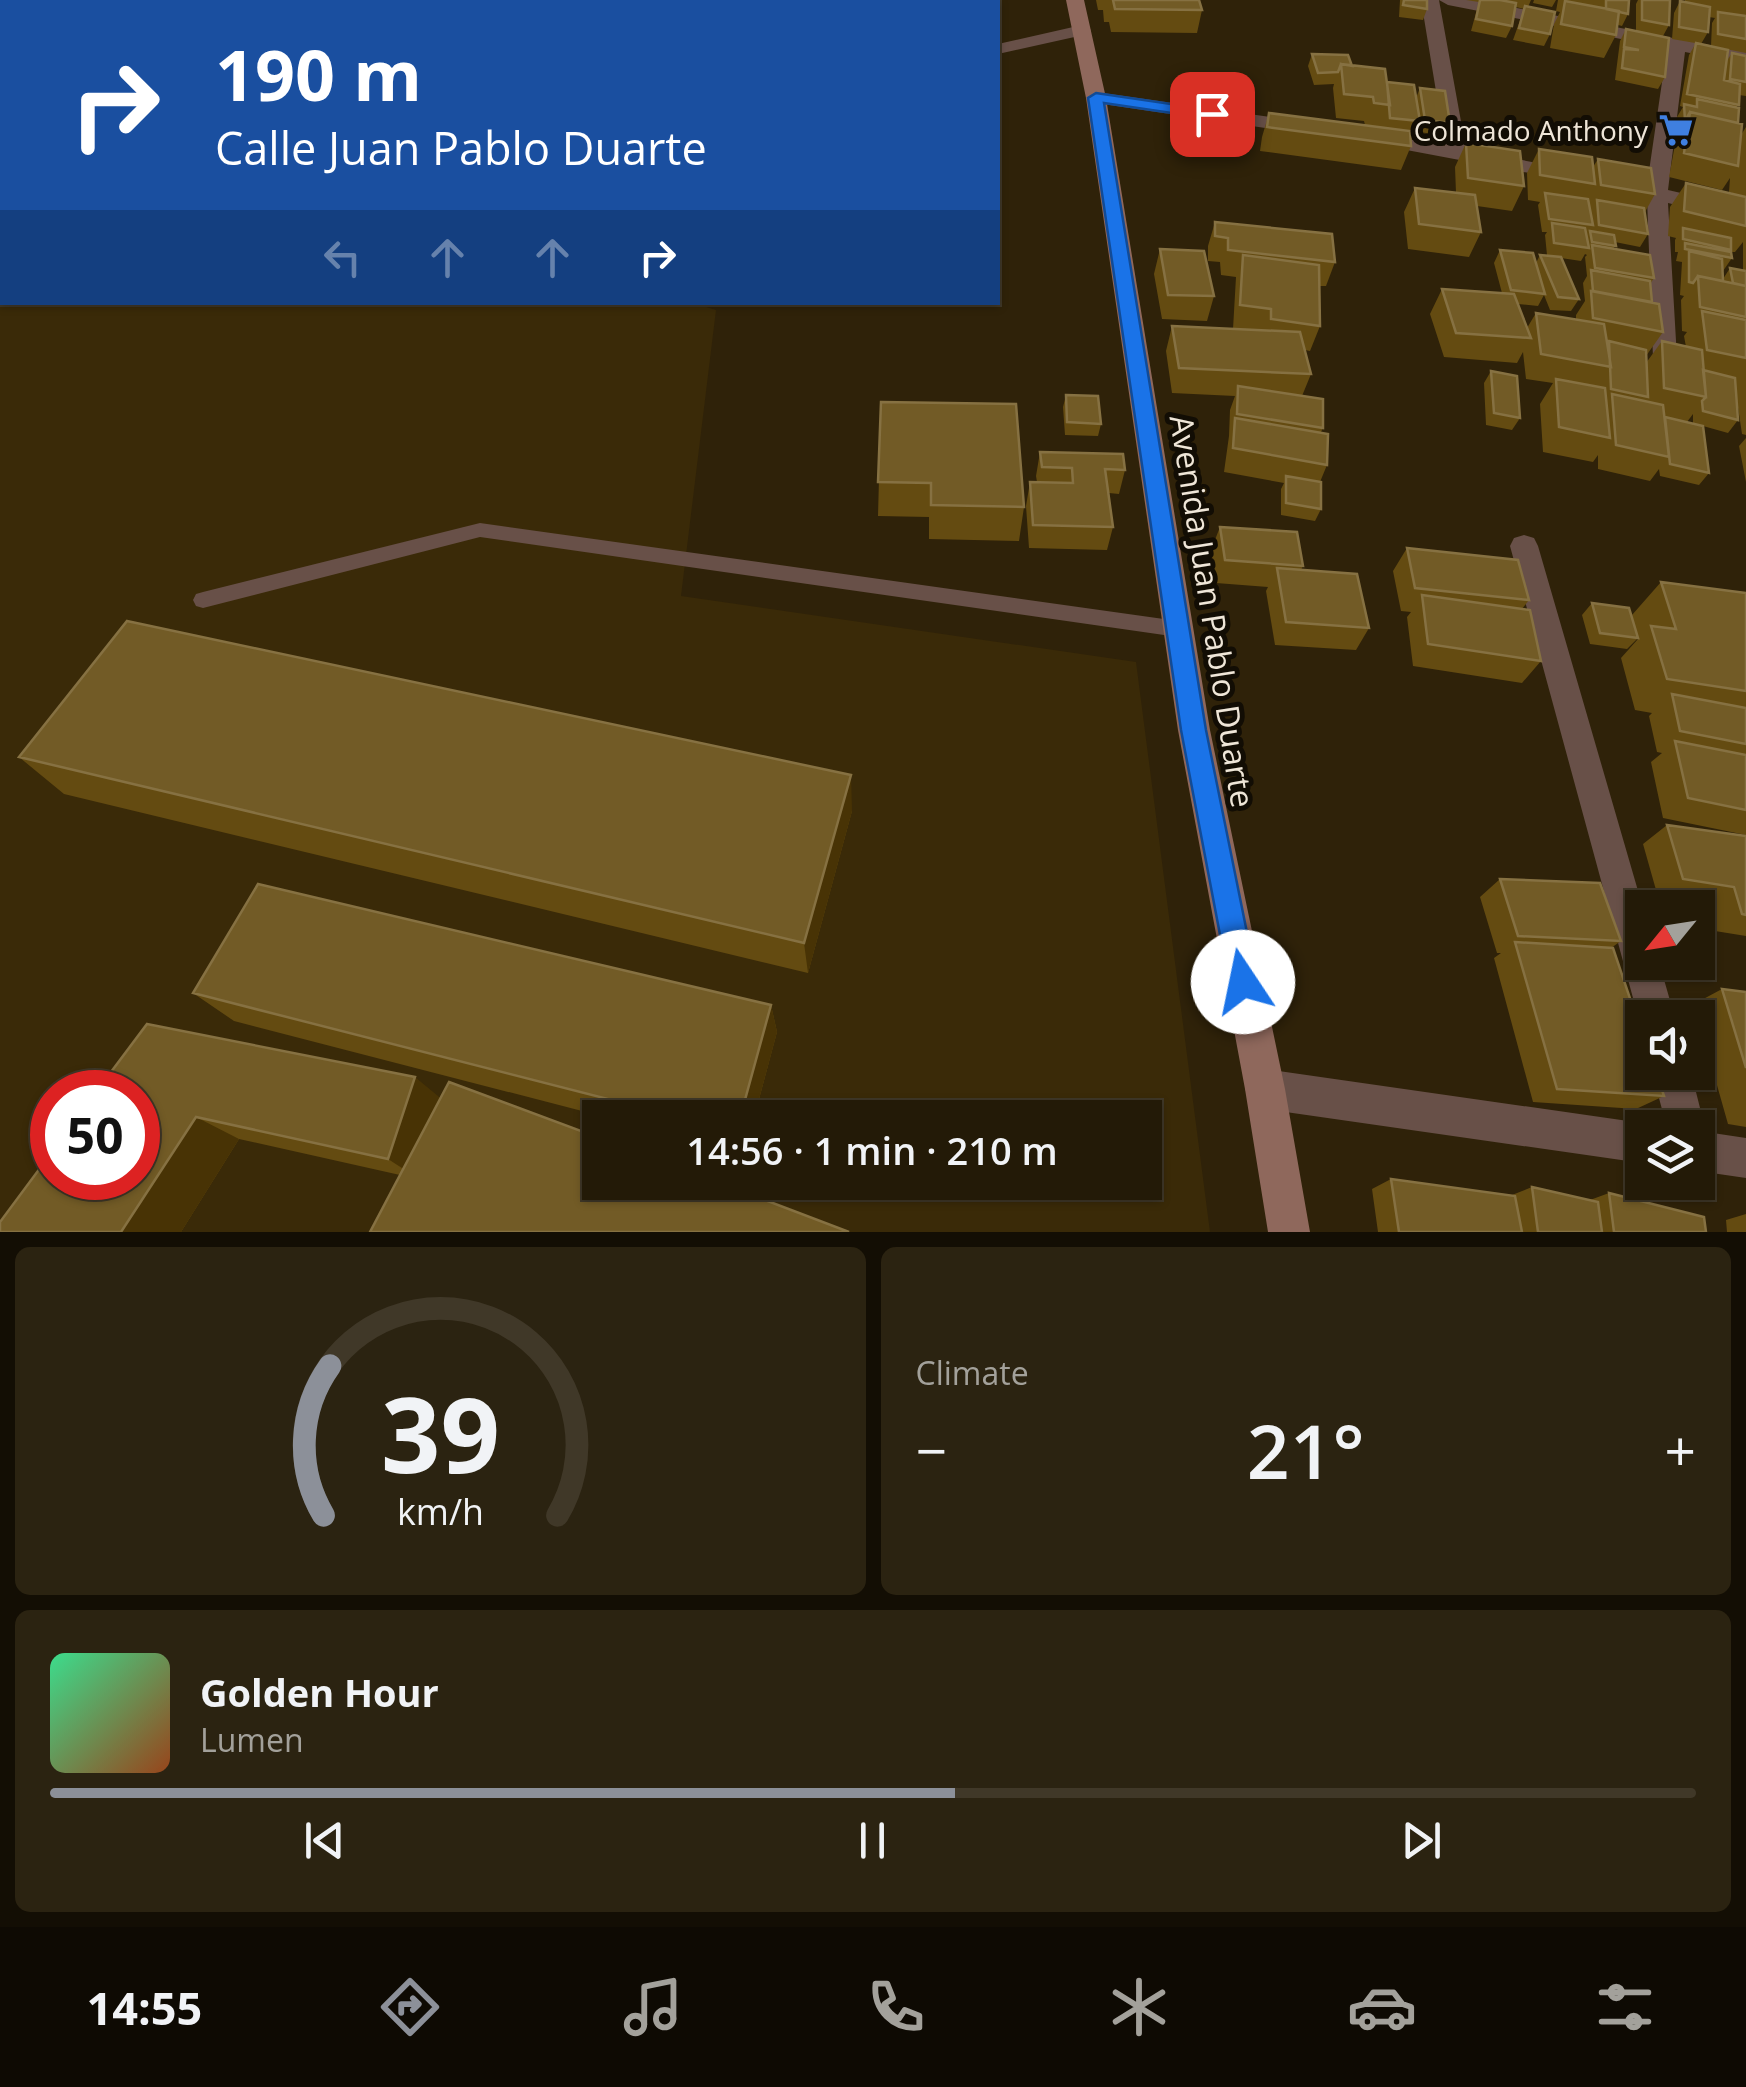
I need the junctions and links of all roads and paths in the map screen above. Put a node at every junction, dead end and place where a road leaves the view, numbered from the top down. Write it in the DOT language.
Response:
graph roads {
  1 [pos="1075,0"];
  2 [pos="1430,0"];
  3 [pos="1448,0"];
  4 [pos="1082,30"];
  5 [pos="1677,44"];
  6 [pos="1000,49"];
  7 [pos="1746,58"];
  8 [pos="1096,98"];
  9 [pos="1457,154"];
  10 [pos="1657,191"];
  11 [pos="1746,215"];
  12 [pos="1666,358"];
  13 [pos="1524,546"];
  14 [pos="203,600"];
  15 [pos="1178,629"];
  16 [pos="1651,1000"];
  17 [pos="1265,1089"];
  18 [pos="1625,1141"];
  19 [pos="1715,1153"];
  20 [pos="1746,1158"];
  21 [pos="1288,1232"];
  1 -- 4 [label="main road, Avenida Juan Pablo Duarte"];
  2 -- 9 [label="street"];
  3 -- 5 [label="street"];
  4 -- 6 [label="street"];
  4 -- 8 [label="main road, Avenida Juan Pablo Duarte"];
  5 -- 7 [label="street"];
  5 -- 10 [label="street"];
  8 -- 9 [label="street"];
  8 -- 15 [label="main road, Avenida Juan Pablo Duarte"];
  9 -- 10 [label="street"];
  10 -- 11 [label="street"];
  10 -- 12 [label="street"];
  13 -- 16 [label="street"];
  14 -- 15 [label="lane"];
  15 -- 17 [label="main road, Avenida Juan Pablo Duarte"];
  17 -- 18 [label="street"];
  17 -- 21 [label="main road, Avenida Juan Pablo Duarte"];
  19 -- 20 [label="street"];
}
